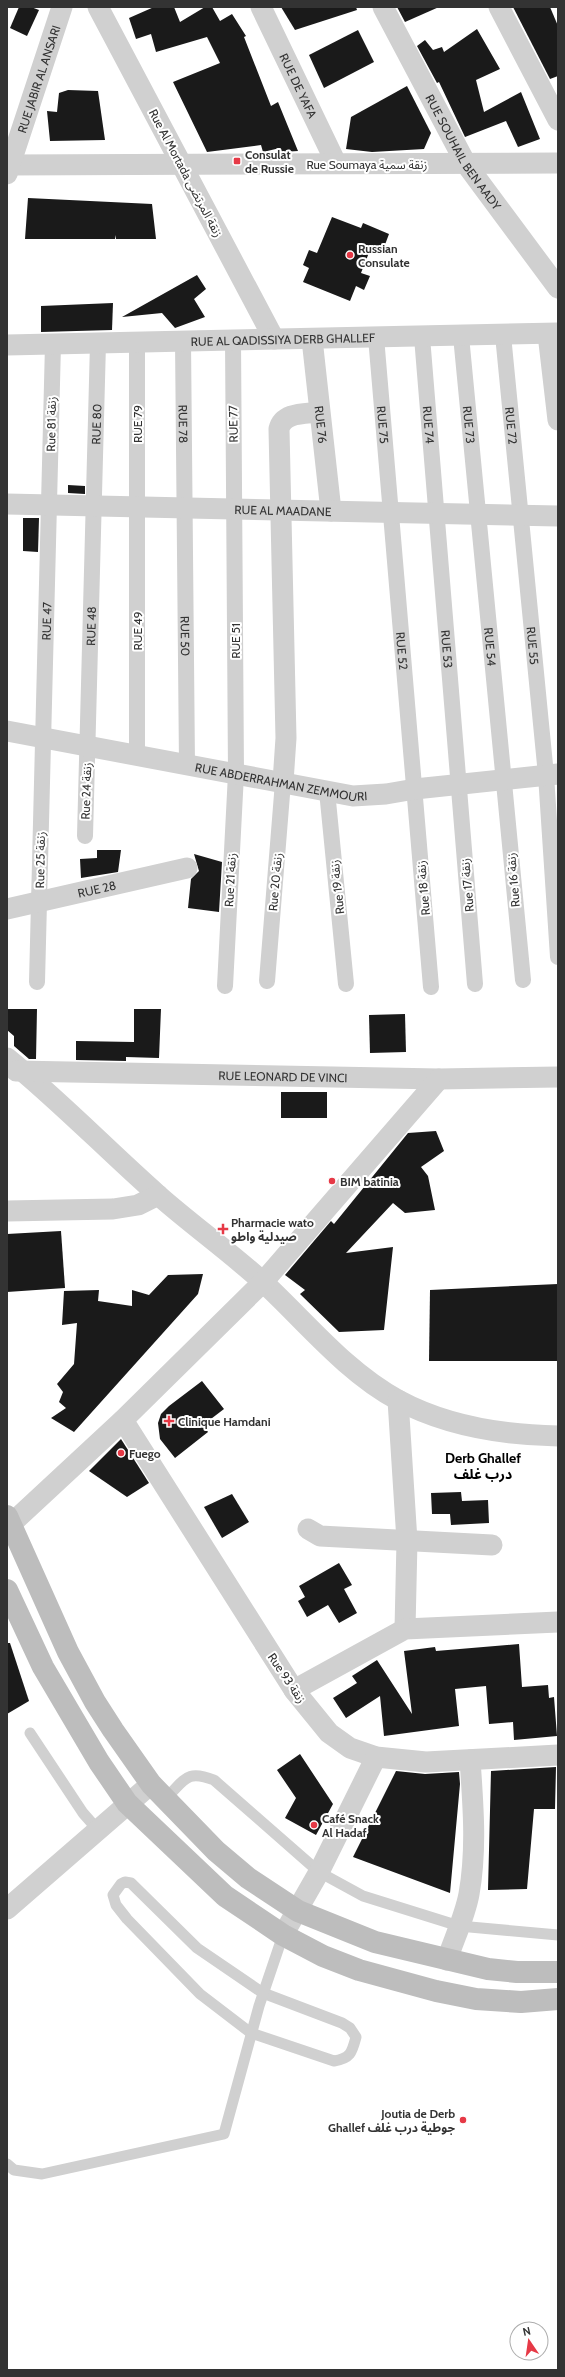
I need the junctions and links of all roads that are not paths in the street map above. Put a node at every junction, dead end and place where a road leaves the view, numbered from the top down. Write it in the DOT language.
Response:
graph roads {
  1 [pos="62,7"];
  2 [pos="98,7"];
  3 [pos="261,7"];
  4 [pos="383,7"];
  5 [pos="498,7"];
  6 [pos="558,120"];
  7 [pos="336,163"];
  8 [pos="558,163"];
  9 [pos="182,164"];
  10 [pos="466,164"];
  11 [pos="8,168"];
  12 [pos="558,288"];
  13 [pos="553,334"];
  14 [pos="503,335"];
  15 [pos="461,336"];
  16 [pos="376,337"];
  17 [pos="422,337"];
  18 [pos="312,339"];
  19 [pos="233,340"];
  20 [pos="274,340"];
  21 [pos="183,341"];
  22 [pos="138,342"];
  23 [pos="98,343"];
  24 [pos="53,344"];
  25 [pos="7,345"];
  26 [pos="319,412"];
  27 [pos="558,420"];
  28 [pos="7,504"];
  29 [pos="49,504"];
  30 [pos="93,506"];
  31 [pos="137,506"];
  32 [pos="184,508"];
  33 [pos="234,509"];
  34 [pos="281,510"];
  35 [pos="331,511"];
  36 [pos="391,512"];
  37 [pos="436,513"];
  38 [pos="478,514"];
  39 [pos="520,515"];
  40 [pos="558,516"];
  41 [pos="7,731"];
  42 [pos="43,738"];
  43 [pos="88,746"];
  44 [pos="137,755"];
  45 [pos="186,764"];
  46 [pos="236,774"];
  47 [pos="552,775"];
  48 [pos="503,780"];
  49 [pos="283,782"];
  50 [pos="458,785"];
  51 [pos="415,789"];
  52 [pos="327,791"];
  53 [pos="85,836"];
  54 [pos="187,868"];
  55 [pos="39,901"];
  56 [pos="7,909"];
  57 [pos="558,957"];
  58 [pos="523,980"];
  59 [pos="267,981"];
  60 [pos="37,982"];
  61 [pos="346,984"];
  62 [pos="475,984"];
  63 [pos="225,986"];
  64 [pos="431,987"];
  65 [pos="12,1067"];
  66 [pos="558,1077"];
  67 [pos="439,1079"];
  68 [pos="158,1195"];
  69 [pos="7,1211"];
  70 [pos="263,1282"];
  71 [pos="398,1400"];
  72 [pos="123,1420"];
  73 [pos="558,1436"];
  74 [pos="9,1520"];
  75 [pos="308,1529"];
  76 [pos="407,1541"];
  77 [pos="492,1545"];
  78 [pos="7,1590"];
  79 [pos="558,1622"];
  80 [pos="405,1628"];
  81 [pos="294,1690"];
  82 [pos="30,1733"];
  83 [pos="558,1755"];
  84 [pos="376,1757"];
  85 [pos="470,1760"];
  86 [pos="158,1791"];
  87 [pos="128,1803"];
  88 [pos="98,1830"];
  89 [pos="319,1872"];
  90 [pos="7,1909"];
  91 [pos="298,1911"];
  92 [pos="459,1926"];
  93 [pos="283,1935"];
  94 [pos="558,1935"];
  95 [pos="447,1960"];
  96 [pos="558,1972"];
  97 [pos="263,1993"];
  98 [pos="558,1999"];
  99 [pos="251,2033"];
  100 [pos="7,2164"];
  1 -- 11 [label="street, RUE JABIR AL ANSARI"];
  2 -- 9 [label="street, Rue Al Mortada زنقة المرتضى"];
  3 -- 7 [label="street, RUE DE YAFA"];
  4 -- 10 [label="street, RUE SOUHAIL BEN AADY"];
  5 -- 6 [label="street"];
  7 -- 9 [label="street, Rue Soumaya زنقة سمية"];
  7 -- 10 [label="street, Rue Soumaya زنقة سمية"];
  8 -- 10 [label="street, Rue Soumaya زنقة سمية"];
  9 -- 11 [label="street, Rue Soumaya زنقة سمية"];
  9 -- 20 [label="street, Rue Al Mortada زنقة المرتضى"];
  10 -- 12 [label="street, RUE SOUHAIL BEN AADY"];
  13 -- 14 [label="street, RUE AL QADISSIYA DERB GHALLEF"];
  13 -- 27 [label="street"];
  14 -- 15 [label="street, RUE AL QADISSIYA DERB GHALLEF"];
  14 -- 39 [label="street, RUE 72"];
  15 -- 17 [label="street, RUE AL QADISSIYA DERB GHALLEF"];
  15 -- 38 [label="street, RUE 73"];
  16 -- 17 [label="street, RUE AL QADISSIYA DERB GHALLEF"];
  16 -- 18 [label="street, RUE AL QADISSIYA DERB GHALLEF"];
  16 -- 36 [label="street, RUE 75"];
  17 -- 37 [label="street, RUE 74"];
  18 -- 20 [label="street, RUE AL QADISSIYA DERB GHALLEF"];
  18 -- 26 [label="street, RUE 76"];
  19 -- 20 [label="street, RUE AL QADISSIYA DERB GHALLEF"];
  19 -- 21 [label="street, RUE AL QADISSIYA DERB GHALLEF"];
  19 -- 33 [label="street, RUE 77"];
  21 -- 22 [label="street, RUE AL QADISSIYA DERB GHALLEF"];
  21 -- 32 [label="street, RUE 78"];
  22 -- 23 [label="street, RUE AL QADISSIYA DERB GHALLEF"];
  22 -- 31 [label="street, RUE 79"];
  23 -- 24 [label="street, RUE AL QADISSIYA DERB GHALLEF"];
  23 -- 30 [label="street, RUE 80"];
  24 -- 25 [label="street, RUE AL QADISSIYA DERB GHALLEF"];
  24 -- 29 [label="street, Rue 81 زنقة"];
  26 -- 34 [label="street"];
  26 -- 35 [label="street, RUE 76"];
  28 -- 29 [label="street, RUE AL MAADANE"];
  29 -- 30 [label="street, RUE AL MAADANE"];
  29 -- 42 [label="street, RUE 47"];
  30 -- 31 [label="street, RUE AL MAADANE"];
  30 -- 43 [label="street, RUE 48"];
  31 -- 32 [label="street, RUE AL MAADANE"];
  31 -- 44 [label="street, RUE 49"];
  32 -- 33 [label="street, RUE AL MAADANE"];
  32 -- 45 [label="street, RUE 50"];
  33 -- 34 [label="street, RUE AL MAADANE"];
  33 -- 46 [label="street, RUE 51"];
  34 -- 35 [label="street, RUE AL MAADANE"];
  34 -- 49 [label="street"];
  35 -- 36 [label="street, RUE AL MAADANE"];
  36 -- 37 [label="street, RUE AL MAADANE"];
  36 -- 51 [label="street, RUE 52"];
  37 -- 38 [label="street, RUE AL MAADANE"];
  37 -- 50 [label="street, RUE 53"];
  38 -- 39 [label="street, RUE AL MAADANE"];
  38 -- 48 [label="street, RUE 54"];
  39 -- 40 [label="street, RUE AL MAADANE"];
  39 -- 47 [label="street, RUE 55"];
  41 -- 42 [label="street, RUE ABDERRAHMAN ZEMMOURI"];
  42 -- 43 [label="street, RUE ABDERRAHMAN ZEMMOURI"];
  42 -- 55 [label="street, Rue 25 زنقة"];
  43 -- 44 [label="street, RUE ABDERRAHMAN ZEMMOURI"];
  43 -- 53 [label="street, Rue 24 زنقة"];
  44 -- 45 [label="street, RUE ABDERRAHMAN ZEMMOURI"];
  45 -- 46 [label="street, RUE ABDERRAHMAN ZEMMOURI"];
  46 -- 49 [label="street, RUE ABDERRAHMAN ZEMMOURI"];
  46 -- 63 [label="street, Rue 21 زنقة"];
  47 -- 48 [label="street, RUE ABDERRAHMAN ZEMMOURI"];
  47 -- 57 [label="street, RUE 55"];
  48 -- 50 [label="street, RUE ABDERRAHMAN ZEMMOURI"];
  48 -- 58 [label="street, Rue 16 زنقة"];
  49 -- 52 [label="street, RUE ABDERRAHMAN ZEMMOURI"];
  49 -- 59 [label="street, Rue 20 زنقة"];
  50 -- 51 [label="street, RUE ABDERRAHMAN ZEMMOURI"];
  50 -- 62 [label="street, Rue 17 زنقة"];
  51 -- 52 [label="street, RUE ABDERRAHMAN ZEMMOURI"];
  51 -- 64 [label="street, Rue 18 زنقة"];
  52 -- 61 [label="street, Rue 19 زنقة"];
  54 -- 55 [label="street, RUE 28"];
  55 -- 56 [label="street, RUE 28"];
  55 -- 60 [label="street, Rue 25 زنقة"];
  65 -- 67 [label="street, RUE LEONARD DE VINCI"];
  65 -- 68 [label="street"];
  66 -- 67 [label="street, RUE LEONARD DE VINCI"];
  67 -- 70 [label="street"];
  68 -- 69 [label="street"];
  68 -- 70 [label="street"];
  70 -- 71 [label="street"];
  70 -- 72 [label="street"];
  71 -- 73 [label="street"];
  71 -- 76 [label="street"];
  72 -- 74 [label="street"];
  72 -- 81 [label="street, Rue 93 زنقة"];
  74 -- 86 [label="main road"];
  75 -- 76 [label="street"];
  76 -- 77 [label="street"];
  76 -- 80 [label="street"];
  78 -- 87 [label="main road"];
  79 -- 80 [label="street"];
  80 -- 81 [label="street"];
  81 -- 84 [label="street, Rue 93 زنقة"];
  82 -- 88 [label="lane"];
  83 -- 85 [label="street, Rue 93 زنقة"];
  84 -- 85 [label="street, Rue 93 زنقة"];
  84 -- 89 [label="street"];
  85 -- 92 [label="street"];
  86 -- 87 [label="street"];
  86 -- 89 [label="lane"];
  86 -- 91 [label="main road"];
  87 -- 88 [label="street"];
  87 -- 93 [label="main road"];
  88 -- 90 [label="street"];
  89 -- 91 [label="street"];
  89 -- 92 [label="lane"];
  91 -- 93 [label="street"];
  91 -- 95 [label="main road"];
  92 -- 94 [label="lane"];
  92 -- 95 [label="street"];
  93 -- 97 [label="lane"];
  93 -- 98 [label="main road"];
  95 -- 96 [label="main road"];
  97 -- 99 [label="lane"];
  97 -- 99 [label="lane"];
  97 -- 99 [label="lane"];
  99 -- 100 [label="lane"];
}
